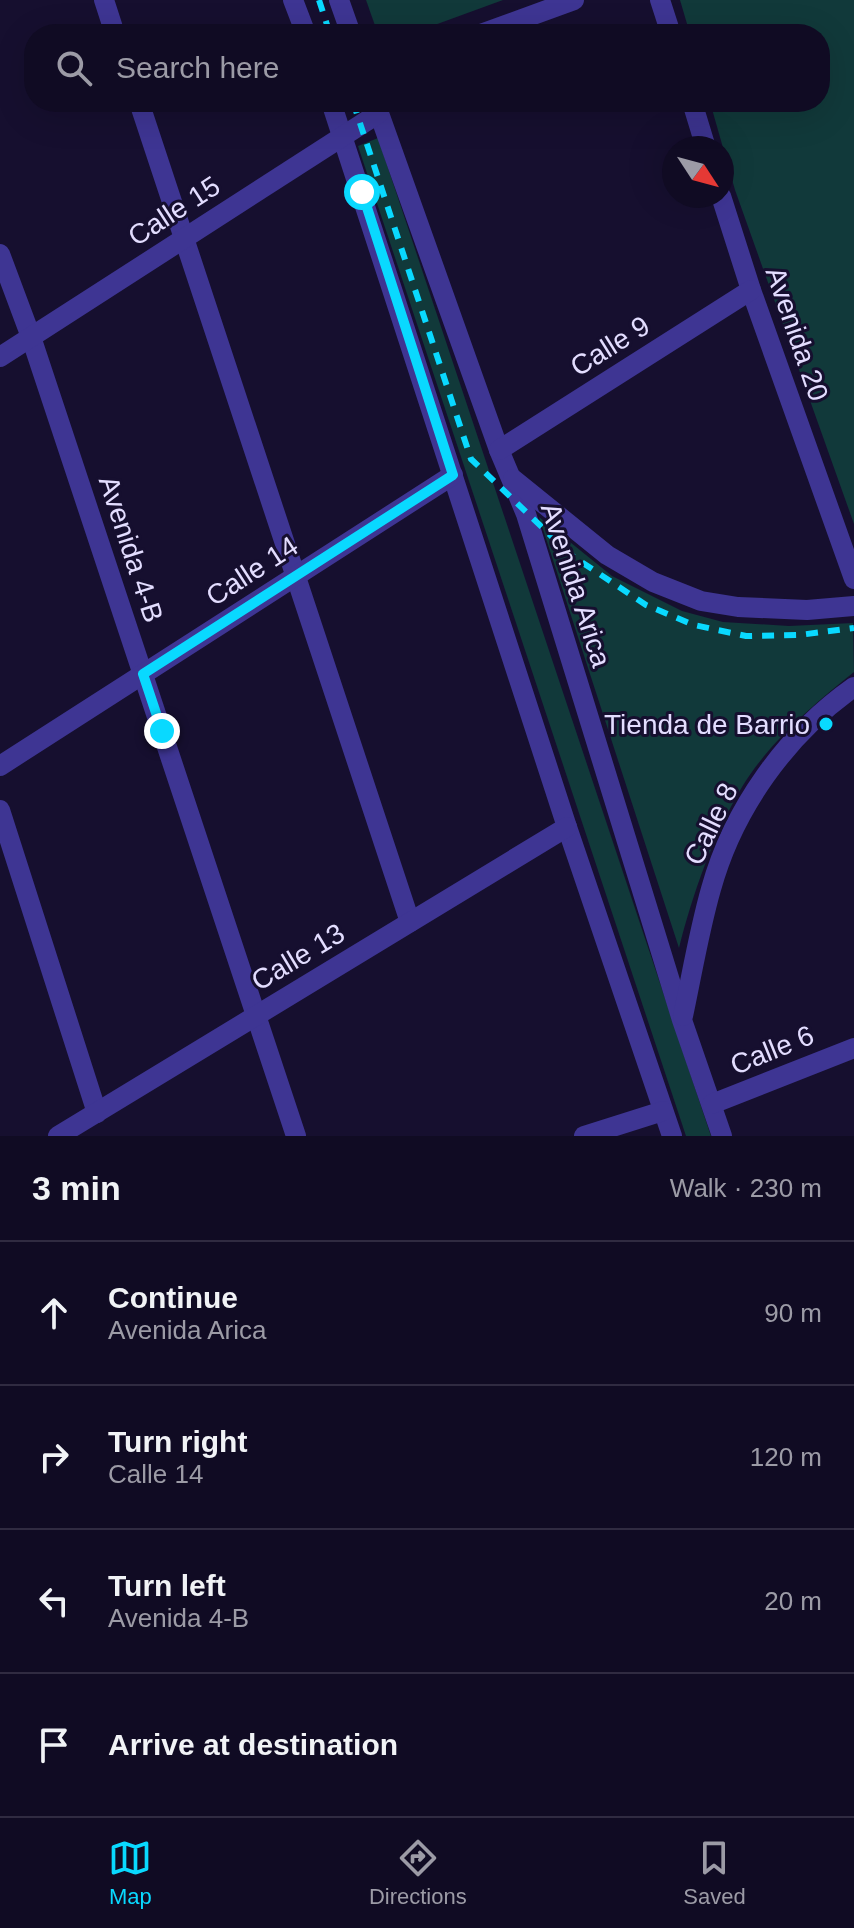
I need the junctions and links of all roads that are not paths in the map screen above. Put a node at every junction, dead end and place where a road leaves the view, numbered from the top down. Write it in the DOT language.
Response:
graph roads {
  1 [pos="104,0"];
  2 [pos="293,0"];
  3 [pos="339,0"];
  4 [pos="574,0"];
  5 [pos="660,0"];
  6 [pos="112,24"];
  7 [pos="302,24"];
  8 [pos="347,24"];
  9 [pos="508,24"];
  10 [pos="668,24"];
  11 [pos="142,112"];
  12 [pos="335,112"];
  13 [pos="372,112"];
  14 [pos="378,112"];
  15 [pos="695,112"];
  16 [pos="344,136"];
  17 [pos="702,136"];
  18 [pos="725,208"];
  19 [pos="185,237"];
  20 [pos="0,254"];
  21 [pos="751,290"];
  22 [pos="31,337"];
  23 [pos="0,357"];
  24 [pos="499,450"];
  25 [pos="453,475"];
  26 [pos="511,478"];
  27 [pos="296,575"];
  28 [pos="854,579"];
  29 [pos="854,606"];
  30 [pos="143,674"];
  31 [pos="854,687"];
  32 [pos="0,766"];
  33 [pos="0,810"];
  34 [pos="567,827"];
  35 [pos="410,922"];
  36 [pos="256,1016"];
  37 [pos="682,1020"];
  38 [pos="854,1048"];
  39 [pos="712,1104"];
  40 [pos="663,1111"];
  41 [pos="97,1113"];
  42 [pos="58,1136"];
  43 [pos="296,1136"];
  44 [pos="584,1136"];
  45 [pos="672,1136"];
  46 [pos="722,1136"];
  1 -- 6 [label="street"];
  2 -- 7 [label="street"];
  3 -- 8 [label="street"];
  4 -- 9 [label="street"];
  5 -- 10 [label="street"];
  11 -- 19 [label="street"];
  12 -- 16 [label="street"];
  13 -- 16 [label="street, Calle 15"];
  14 -- 24 [label="street, Avenida Arica"];
  15 -- 17 [label="street"];
  16 -- 19 [label="street, Calle 15"];
  16 -- 25 [label="street"];
  18 -- 21 [label="street, Avenida 20"];
  19 -- 22 [label="street, Calle 15"];
  19 -- 27 [label="street"];
  20 -- 22 [label="street, Avenida 4-B"];
  21 -- 24 [label="street, Calle 9"];
  21 -- 28 [label="street, Avenida 20"];
  22 -- 23 [label="street, Calle 15"];
  22 -- 30 [label="street, Avenida 4-B"];
  24 -- 26 [label="street, Avenida Arica"];
  25 -- 27 [label="street, Calle 14"];
  25 -- 34 [label="street"];
  26 -- 29 [label="street"];
  26 -- 37 [label="street, Avenida Arica"];
  27 -- 30 [label="street, Calle 14"];
  27 -- 35 [label="street"];
  30 -- 32 [label="street, Calle 14"];
  30 -- 36 [label="street, Avenida 4-B"];
  31 -- 37 [label="street, Calle 8"];
  33 -- 41 [label="street"];
  34 -- 35 [label="street, Calle 13"];
  34 -- 40 [label="street"];
  35 -- 36 [label="street, Calle 13"];
  36 -- 41 [label="street, Calle 13"];
  36 -- 43 [label="street, Avenida 4-B"];
  37 -- 39 [label="street, Avenida Arica"];
  38 -- 39 [label="street, Calle 6"];
  39 -- 46 [label="street, Avenida Arica"];
  40 -- 44 [label="street"];
  40 -- 45 [label="street"];
  41 -- 42 [label="street, Calle 13"];
}
